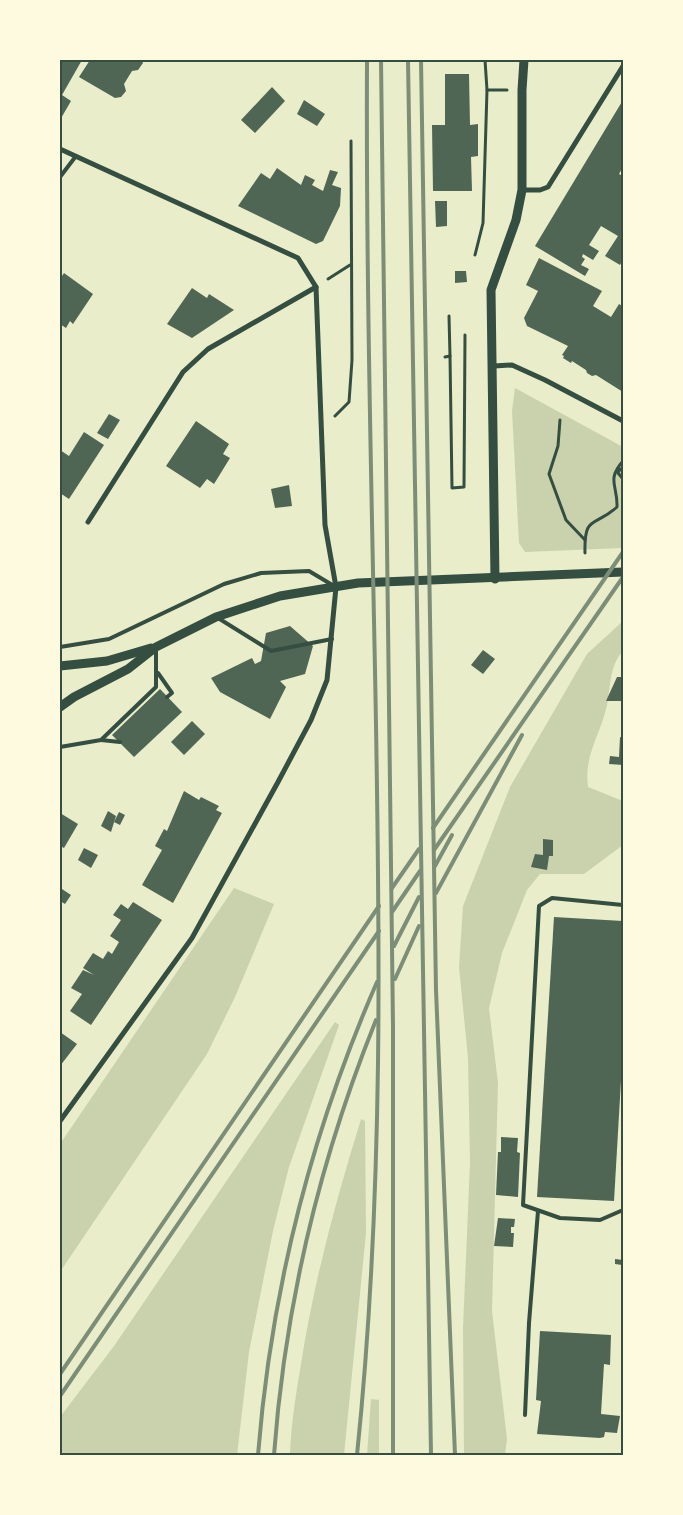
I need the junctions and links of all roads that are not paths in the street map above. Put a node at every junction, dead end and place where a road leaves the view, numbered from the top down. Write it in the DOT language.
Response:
graph roads {
  1 [pos="524,60"];
  2 [pos="623,66"];
  3 [pos="60,149"];
  4 [pos="76,156"];
  5 [pos="60,177"];
  6 [pos="522,190"];
  7 [pos="316,287"];
  8 [pos="494,366"];
  9 [pos="623,421"];
  10 [pos="88,522"];
  11 [pos="623,572"];
  12 [pos="495,579"];
  13 [pos="336,587"];
  14 [pos="216,617"];
  15 [pos="332,639"];
  16 [pos="60,647"];
  17 [pos="156,647"];
  18 [pos="60,666"];
  19 [pos="158,673"];
  20 [pos="168,697"];
  21 [pos="60,707"];
  22 [pos="101,740"];
  23 [pos="120,742"];
  24 [pos="60,747"];
  25 [pos="623,905"];
  26 [pos="60,1121"];
  27 [pos="623,1210"];
  28 [pos="538,1211"];
  29 [pos="525,1415"];
  1 -- 6 [label="street"];
  2 -- 6 [label="street"];
  3 -- 4 [label="street"];
  4 -- 5 [label="lane"];
  4 -- 7 [label="street"];
  6 -- 8 [label="street"];
  7 -- 10 [label="street"];
  7 -- 13 [label="street"];
  8 -- 9 [label="street"];
  8 -- 12 [label="street"];
  11 -- 12 [label="street"];
  12 -- 13 [label="street"];
  13 -- 14 [label="street"];
  13 -- 15 [label="street"];
  13 -- 16 [label="lane"];
  14 -- 15 [label="lane"];
  14 -- 17 [label="street"];
  15 -- 26 [label="street"];
  17 -- 18 [label="street"];
  17 -- 19 [label="lane"];
  17 -- 21 [label="street"];
  19 -- 20 [label="lane"];
  19 -- 22 [label="lane"];
  22 -- 23 [label="lane"];
  22 -- 24 [label="lane"];
  25 -- 28 [label="lane"];
  27 -- 28 [label="lane"];
  28 -- 29 [label="lane"];
}
